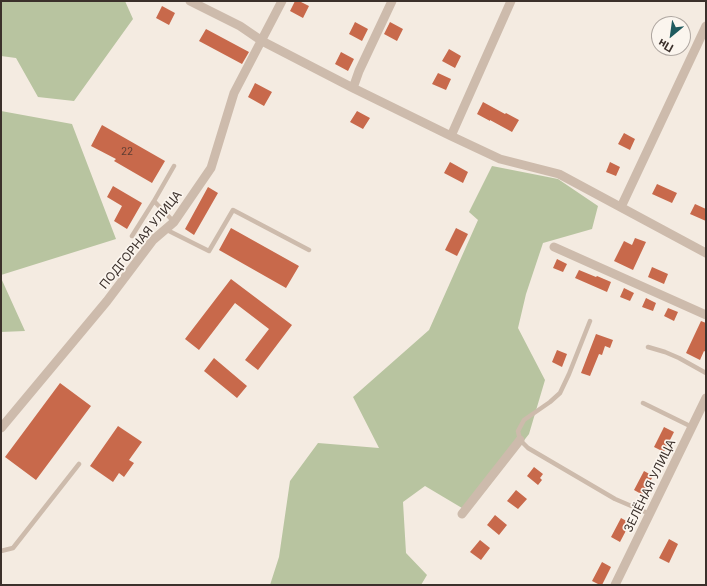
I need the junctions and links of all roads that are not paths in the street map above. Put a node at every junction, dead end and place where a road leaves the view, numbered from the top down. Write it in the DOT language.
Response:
graph roads {
  1 [pos="190,1"];
  2 [pos="282,1"];
  3 [pos="392,1"];
  4 [pos="511,1"];
  5 [pos="706,26"];
  6 [pos="262,41"];
  7 [pos="353,88"];
  8 [pos="451,136"];
  9 [pos="174,166"];
  10 [pos="154,201"];
  11 [pos="621,207"];
  12 [pos="174,222"];
  13 [pos="165,230"];
  14 [pos="132,236"];
  15 [pos="554,247"];
  16 [pos="309,250"];
  17 [pos="706,253"];
  18 [pos="706,314"];
  19 [pos="590,321"];
  20 [pos="648,346"];
  21 [pos="706,373"];
  22 [pos="706,398"];
  23 [pos="643,403"];
  24 [pos="692,427"];
  25 [pos="1,428"];
  26 [pos="520,440"];
  27 [pos="79,464"];
  28 [pos="462,514"];
  29 [pos="650,514"];
  30 [pos="1,551"];
  31 [pos="615,585"];
  1 -- 6 [label="street"];
  2 -- 6 [label="street, ПОДГОРНАЯ УЛИЦА"];
  3 -- 7 [label="street"];
  4 -- 8 [label="street"];
  5 -- 11 [label="street"];
  6 -- 7 [label="street"];
  6 -- 12 [label="street, ПОДГОРНАЯ УЛИЦА"];
  7 -- 8 [label="street"];
  8 -- 11 [label="street"];
  9 -- 10 [label="lane"];
  10 -- 12 [label="lane"];
  10 -- 14 [label="lane"];
  11 -- 17 [label="street"];
  12 -- 13 [label="street, ПОДГОРНАЯ УЛИЦА"];
  13 -- 16 [label="lane"];
  13 -- 25 [label="street, ПОДГОРНАЯ УЛИЦА"];
  15 -- 18 [label="street"];
  19 -- 26 [label="lane"];
  20 -- 21 [label="lane"];
  22 -- 24 [label="street, ЗЕЛЁНАЯ УЛИЦА"];
  23 -- 24 [label="lane"];
  24 -- 29 [label="street, ЗЕЛЁНАЯ УЛИЦА"];
  26 -- 28 [label="street"];
  26 -- 29 [label="lane"];
  27 -- 30 [label="lane"];
  29 -- 31 [label="street, ЗЕЛЁНАЯ УЛИЦА"];
}
